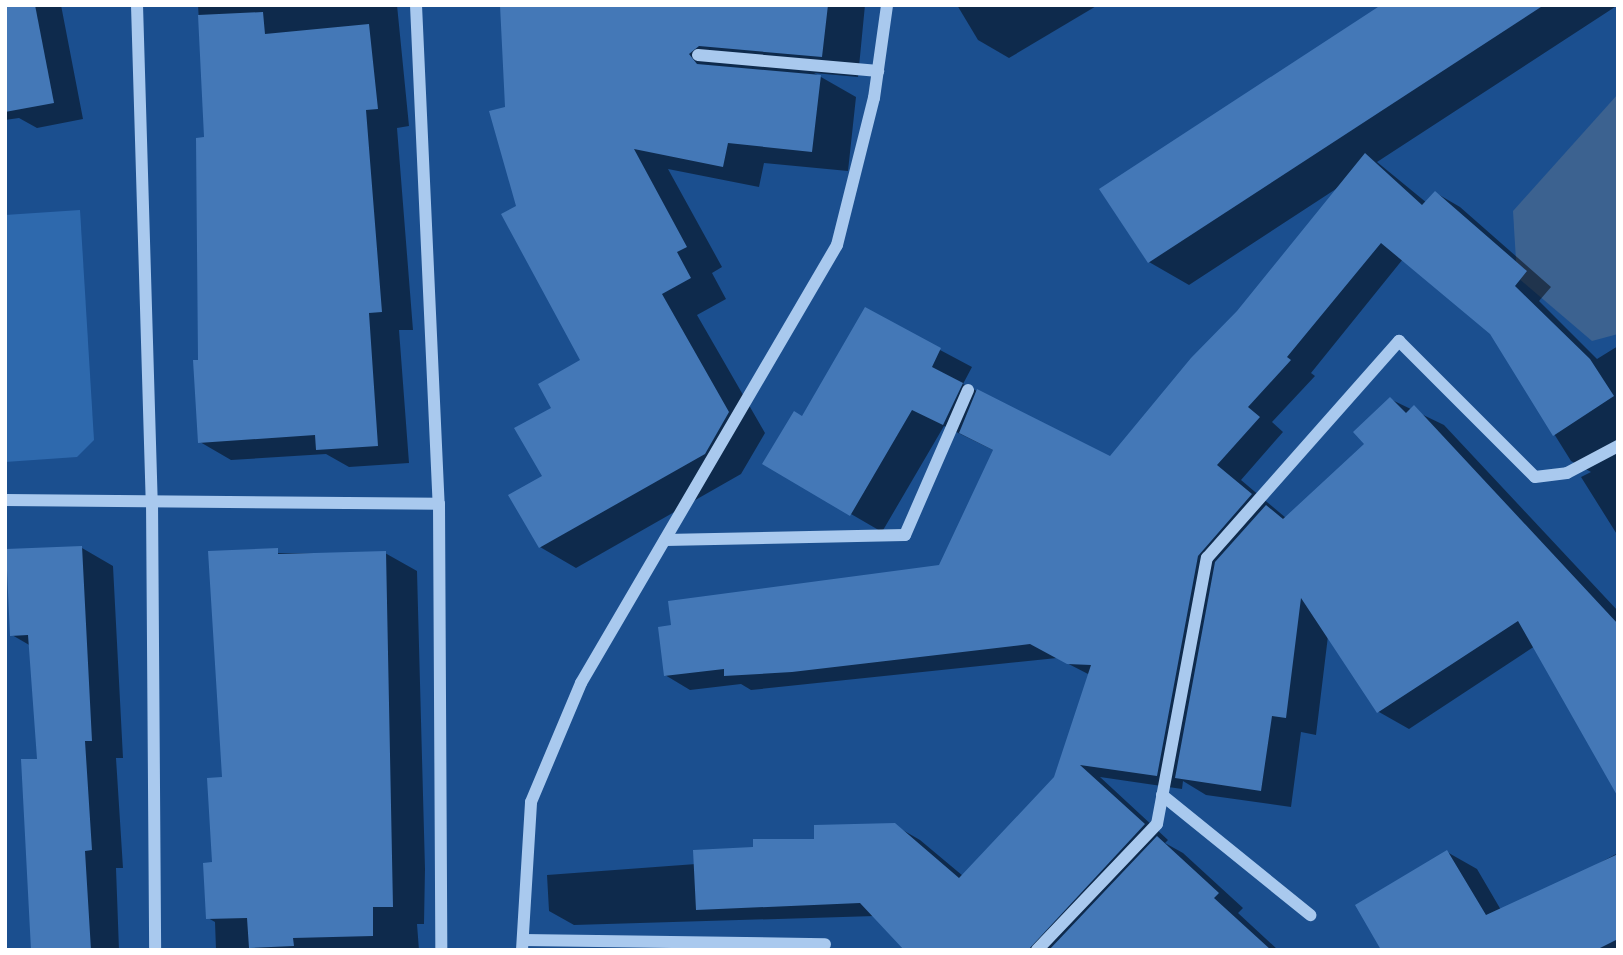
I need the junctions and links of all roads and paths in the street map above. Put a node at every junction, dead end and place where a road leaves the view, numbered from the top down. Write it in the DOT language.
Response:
graph roads {
  1 [pos="136,5"];
  2 [pos="416,5"];
  3 [pos="887,5"];
  4 [pos="698,55"];
  5 [pos="878,71"];
  6 [pos="968,390"];
  7 [pos="1618,446"];
  8 [pos="5,500"];
  9 [pos="152,500"];
  10 [pos="439,505"];
  11 [pos="665,540"];
  12 [pos="1162,795"];
  13 [pos="1310,915"];
  14 [pos="825,944"];
  15 [pos="523,945"];
  16 [pos="155,950"];
  17 [pos="441,950"];
  18 [pos="1037,950"];
  1 -- 9 [label="street"];
  2 -- 10 [label="street"];
  3 -- 5 [label="street"];
  4 -- 5 [label="street"];
  5 -- 11 [label="street"];
  6 -- 11 [label="street"];
  7 -- 12 [label="street"];
  8 -- 9 [label="street"];
  9 -- 10 [label="street"];
  9 -- 16 [label="street"];
  10 -- 17 [label="street"];
  11 -- 15 [label="street"];
  12 -- 13 [label="street"];
  12 -- 18 [label="street"];
  14 -- 15 [label="street"];
}
